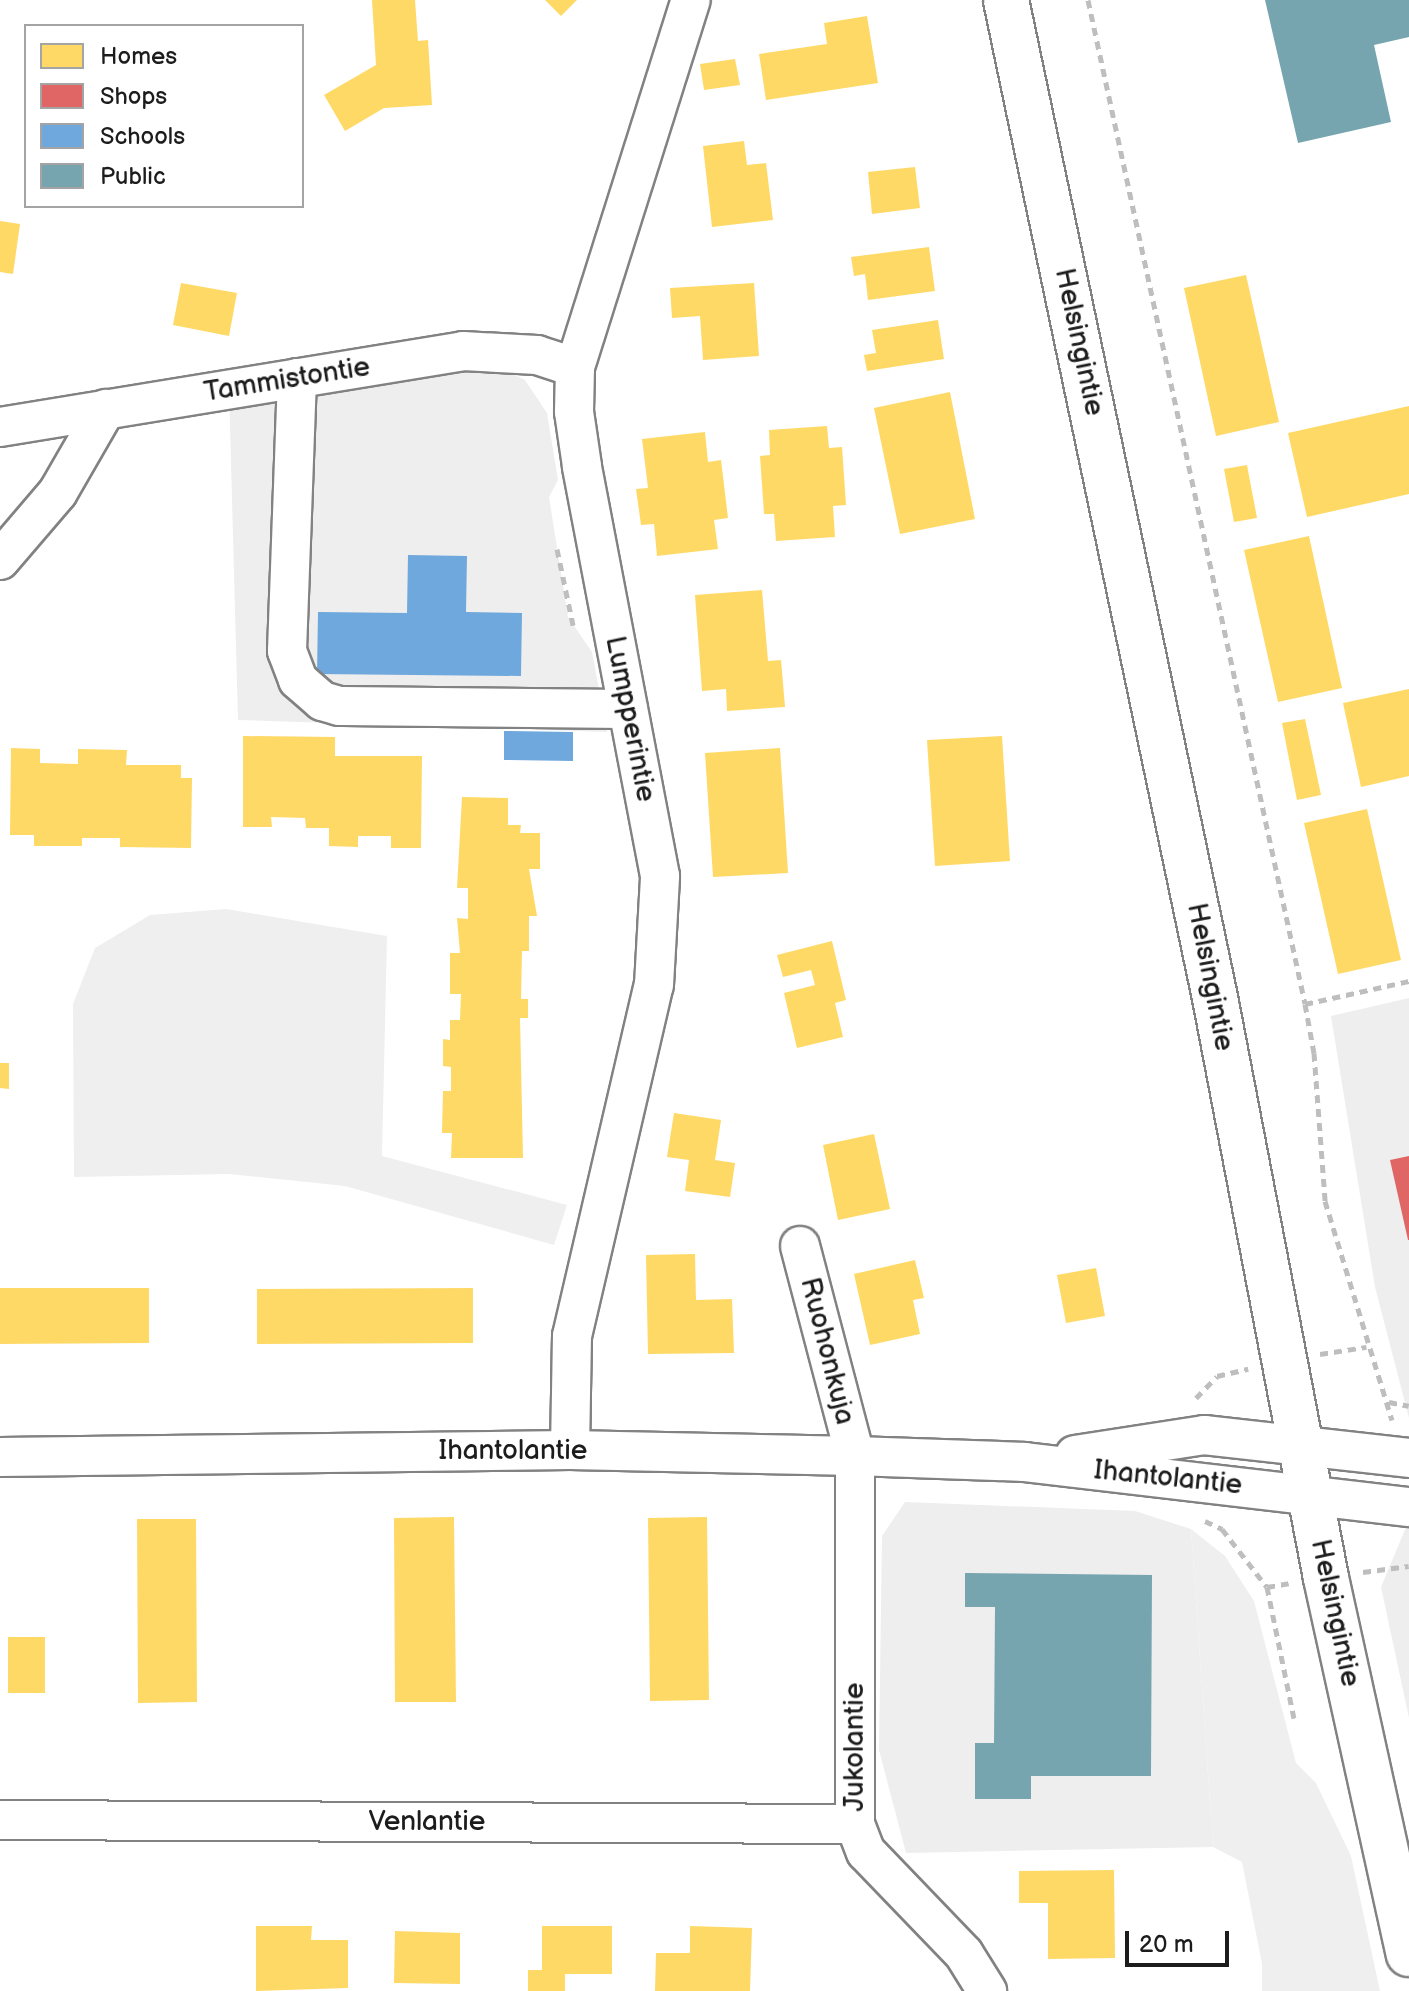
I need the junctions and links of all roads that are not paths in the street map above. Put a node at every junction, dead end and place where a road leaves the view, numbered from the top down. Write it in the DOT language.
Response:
graph roads {
  1 [pos="691,0"];
  2 [pos="1006,0"];
  3 [pos="575,367"];
  4 [pos="297,378"];
  5 [pos="106,409"];
  6 [pos="0,427"];
  7 [pos="0,560"];
  8 [pos="628,709"];
  9 [pos="800,1246"];
  10 [pos="1300,1445"];
  11 [pos="570,1450"];
  12 [pos="855,1456"];
  13 [pos="0,1457"];
  14 [pos="1404,1457"];
  15 [pos="1025,1462"];
  16 [pos="1311,1494"];
  17 [pos="1409,1507"];
  18 [pos="0,1820"];
  19 [pos="855,1824"];
  20 [pos="1409,1954"];
  21 [pos="987,1991"];
  1 -- 3 [label="street, Lumpperintie"];
  2 -- 10 [label="main road, Helsingintie"];
  3 -- 4 [label="street, Tammistontie"];
  3 -- 8 [label="street, Lumpperintie"];
  4 -- 5 [label="street, Tammistontie"];
  4 -- 8 [label="street"];
  5 -- 6 [label="street, Tammistontie"];
  5 -- 7 [label="street"];
  8 -- 11 [label="street, Lumpperintie"];
  9 -- 12 [label="street, Ruohonkuja"];
  10 -- 14 [label="street, Ihantolantie"];
  10 -- 15 [label="street, Ihantolantie"];
  10 -- 16 [label="main road, Helsingintie"];
  11 -- 12 [label="street, Ihantolantie"];
  11 -- 13 [label="street, Ihantolantie"];
  12 -- 15 [label="street, Ihantolantie"];
  12 -- 19 [label="street, Jukolantie"];
  15 -- 16 [label="street, Ihantolantie"];
  16 -- 17 [label="street, Ihantolantie"];
  16 -- 20 [label="main road, Helsingintie"];
  18 -- 19 [label="street, Venlantie"];
  19 -- 21 [label="street, Jukolantie"];
}
